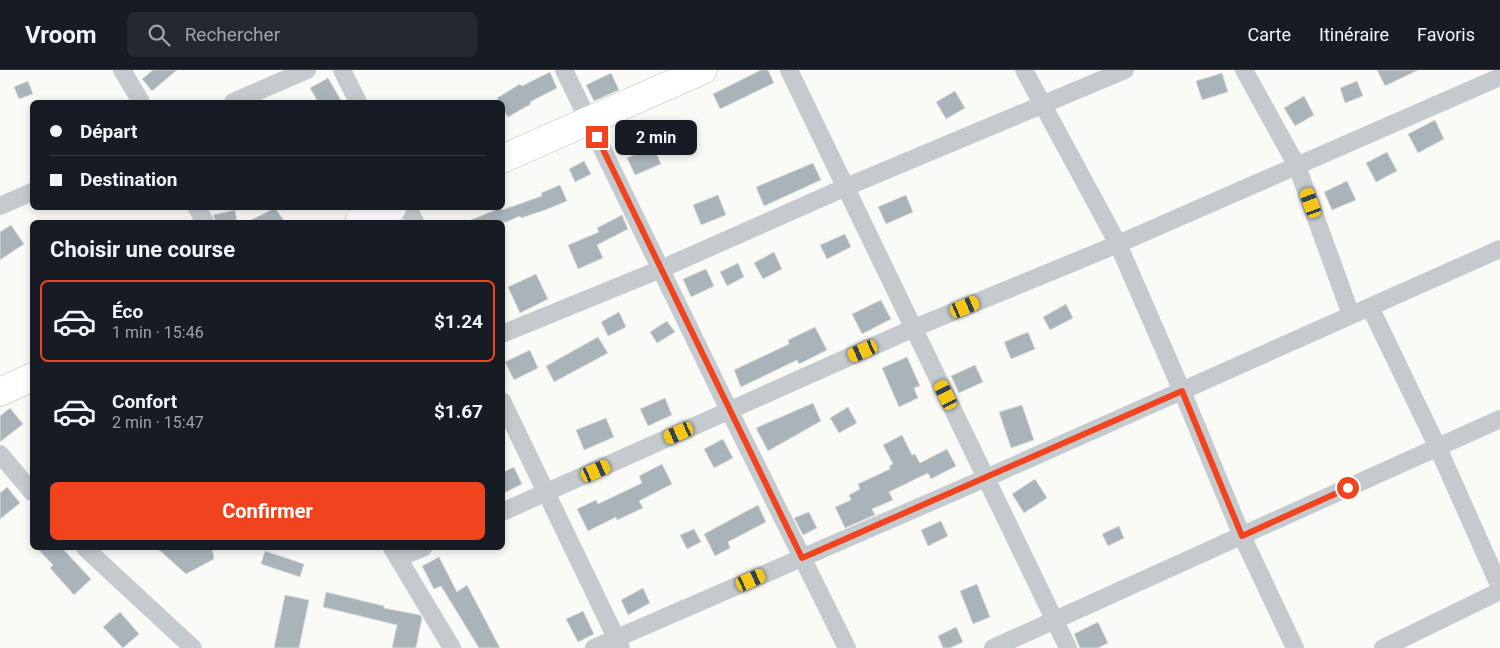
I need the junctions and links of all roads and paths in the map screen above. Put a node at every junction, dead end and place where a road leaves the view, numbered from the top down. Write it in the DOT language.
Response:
graph roads {
  1 [pos="122,70"];
  2 [pos="307,70"];
  3 [pos="342,70"];
  4 [pos="564,70"];
  5 [pos="703,70"];
  6 [pos="789,70"];
  7 [pos="1024,70"];
  8 [pos="1126,70"];
  9 [pos="1244,70"];
  10 [pos="1500,77"];
  11 [pos="140,100"];
  12 [pos="238,100"];
  13 [pos="357,100"];
  14 [pos="1043,105"];
  15 [pos="589,120"];
  16 [pos="505,158"];
  17 [pos="1297,166"];
  18 [pos="846,187"];
  19 [pos="30,193"];
  20 [pos="1,204"];
  21 [pos="387,210"];
  22 [pos="364,220"];
  23 [pos="1118,244"];
  24 [pos="1500,249"];
  25 [pos="661,270"];
  26 [pos="1370,307"];
  27 [pos="1351,315"];
  28 [pos="914,328"];
  29 [pos="505,333"];
  30 [pos="30,378"];
  31 [pos="1182,391"];
  32 [pos="0,392"];
  33 [pos="505,407"];
  34 [pos="729,410"];
  35 [pos="1500,420"];
  36 [pos="1438,448"];
  37 [pos="0,454"];
  38 [pos="986,478"];
  39 [pos="30,490"];
  40 [pos="546,493"];
  41 [pos="505,511"];
  42 [pos="1242,536"];
  43 [pos="87,550"];
  44 [pos="412,550"];
  45 [pos="395,553"];
  46 [pos="802,558"];
  47 [pos="1500,589"];
  48 [pos="1055,620"];
  49 [pos="619,643"];
  50 [pos="193,648"];
  51 [pos="452,648"];
  52 [pos="594,648"];
  53 [pos="847,648"];
  54 [pos="994,648"];
  55 [pos="1068,648"];
  56 [pos="1295,648"];
  57 [pos="1383,648"];
  1 -- 11 [label="street"];
  2 -- 12 [label="street"];
  3 -- 13 [label="street"];
  4 -- 15 [label="street"];
  5 -- 15 [label="main road"];
  6 -- 18 [label="street"];
  7 -- 14 [label="street"];
  8 -- 14 [label="street"];
  9 -- 17 [label="street"];
  10 -- 17 [label="street"];
  14 -- 18 [label="street"];
  14 -- 23 [label="street"];
  15 -- 16 [label="main road"];
  15 -- 25 [label="street"];
  17 -- 23 [label="street"];
  17 -- 27 [label="street"];
  18 -- 25 [label="street"];
  18 -- 28 [label="street"];
  19 -- 20 [label="street"];
  21 -- 22 [label="main road"];
  23 -- 28 [label="street"];
  23 -- 31 [label="street"];
  24 -- 26 [label="street"];
  25 -- 29 [label="street"];
  25 -- 34 [label="street"];
  26 -- 27 [label="street"];
  26 -- 36 [label="street"];
  27 -- 31 [label="street"];
  28 -- 34 [label="street"];
  28 -- 38 [label="street"];
  30 -- 32 [label="main road"];
  31 -- 38 [label="street"];
  31 -- 42 [label="street"];
  33 -- 40 [label="street"];
  34 -- 40 [label="street"];
  34 -- 46 [label="street"];
  35 -- 36 [label="street"];
  36 -- 42 [label="street"];
  36 -- 47 [label="street"];
  37 -- 39 [label="street"];
  38 -- 46 [label="street"];
  38 -- 48 [label="street"];
  40 -- 41 [label="street"];
  40 -- 49 [label="street"];
  42 -- 48 [label="street"];
  42 -- 56 [label="street"];
  43 -- 50 [label="street"];
  44 -- 45 [label="street"];
  45 -- 51 [label="street"];
  46 -- 49 [label="street"];
  46 -- 53 [label="street"];
  47 -- 57 [label="street"];
  48 -- 54 [label="street"];
  48 -- 55 [label="street"];
  49 -- 52 [label="street"];
}
